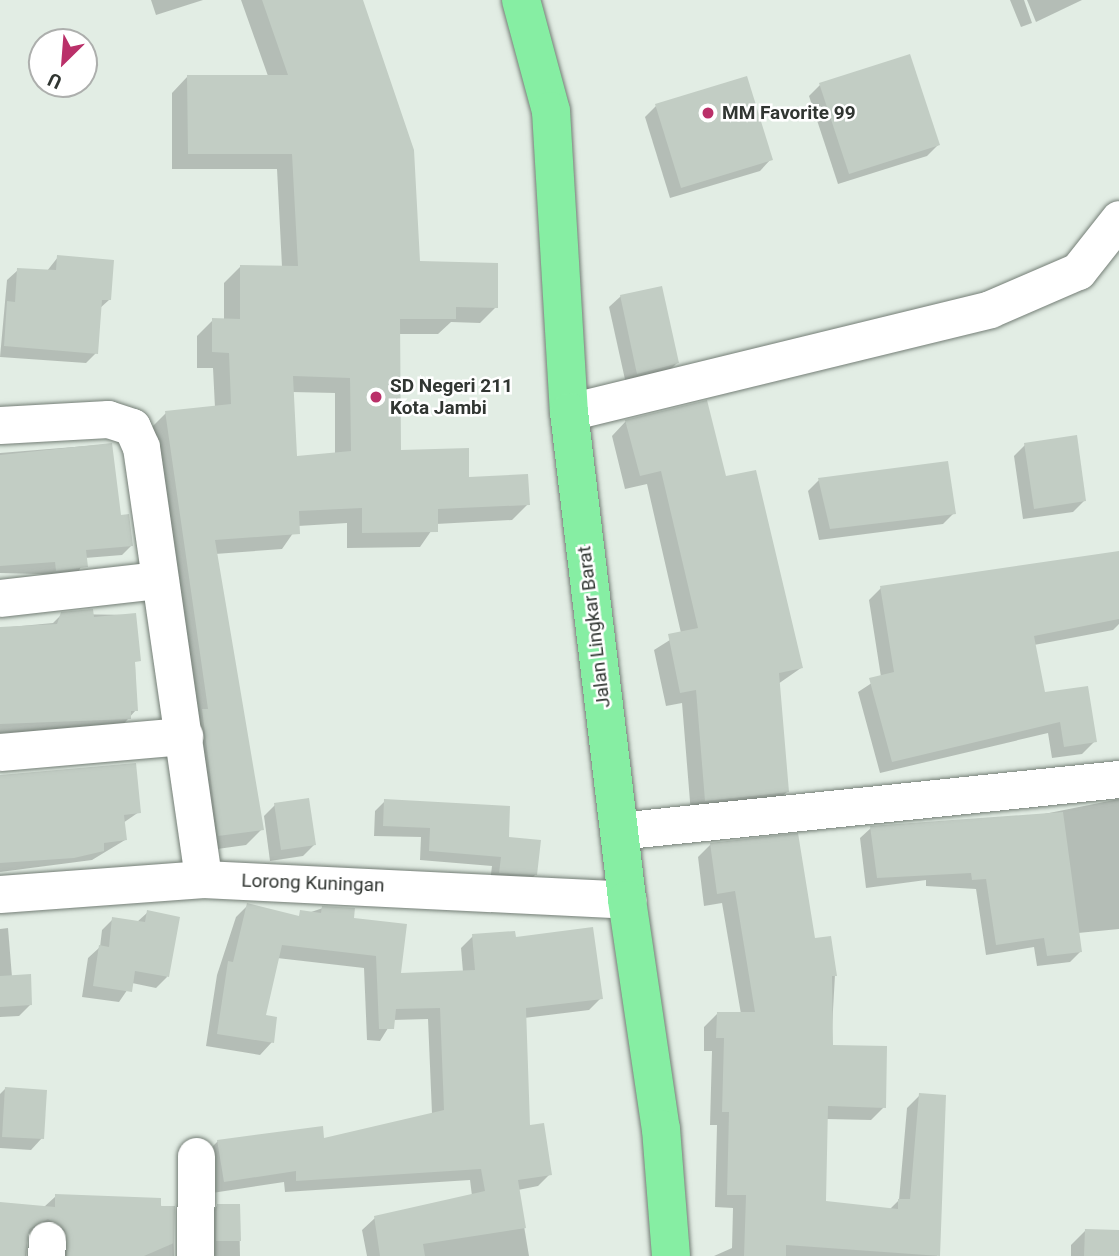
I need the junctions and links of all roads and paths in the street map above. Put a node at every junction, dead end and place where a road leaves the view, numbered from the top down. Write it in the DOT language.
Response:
graph roads {
  1 [pos="521,0"];
  2 [pos="1119,219"];
  3 [pos="569,412"];
  4 [pos="0,425"];
  5 [pos="158,580"];
  6 [pos="0,598"];
  7 [pos="184,736"];
  8 [pos="0,752"];
  9 [pos="1119,779"];
  10 [pos="618,831"];
  11 [pos="203,878"];
  12 [pos="0,894"];
  13 [pos="626,900"];
  14 [pos="196,1156"];
  15 [pos="195,1256"];
  16 [pos="671,1256"];
  1 -- 3 [label="highway, Jalan Lingkar Barat"];
  2 -- 3 [label="street"];
  3 -- 10 [label="highway, Jalan Lingkar Barat"];
  4 -- 5 [label="street"];
  5 -- 6 [label="street"];
  5 -- 7 [label="street"];
  7 -- 8 [label="street"];
  7 -- 11 [label="street"];
  9 -- 10 [label="street"];
  10 -- 13 [label="highway, Jalan Lingkar Barat"];
  11 -- 12 [label="street, Lorong Kuningan"];
  11 -- 13 [label="street, Lorong Kuningan"];
  13 -- 16 [label="highway, Jalan Lingkar Barat"];
  14 -- 15 [label="street"];
}
